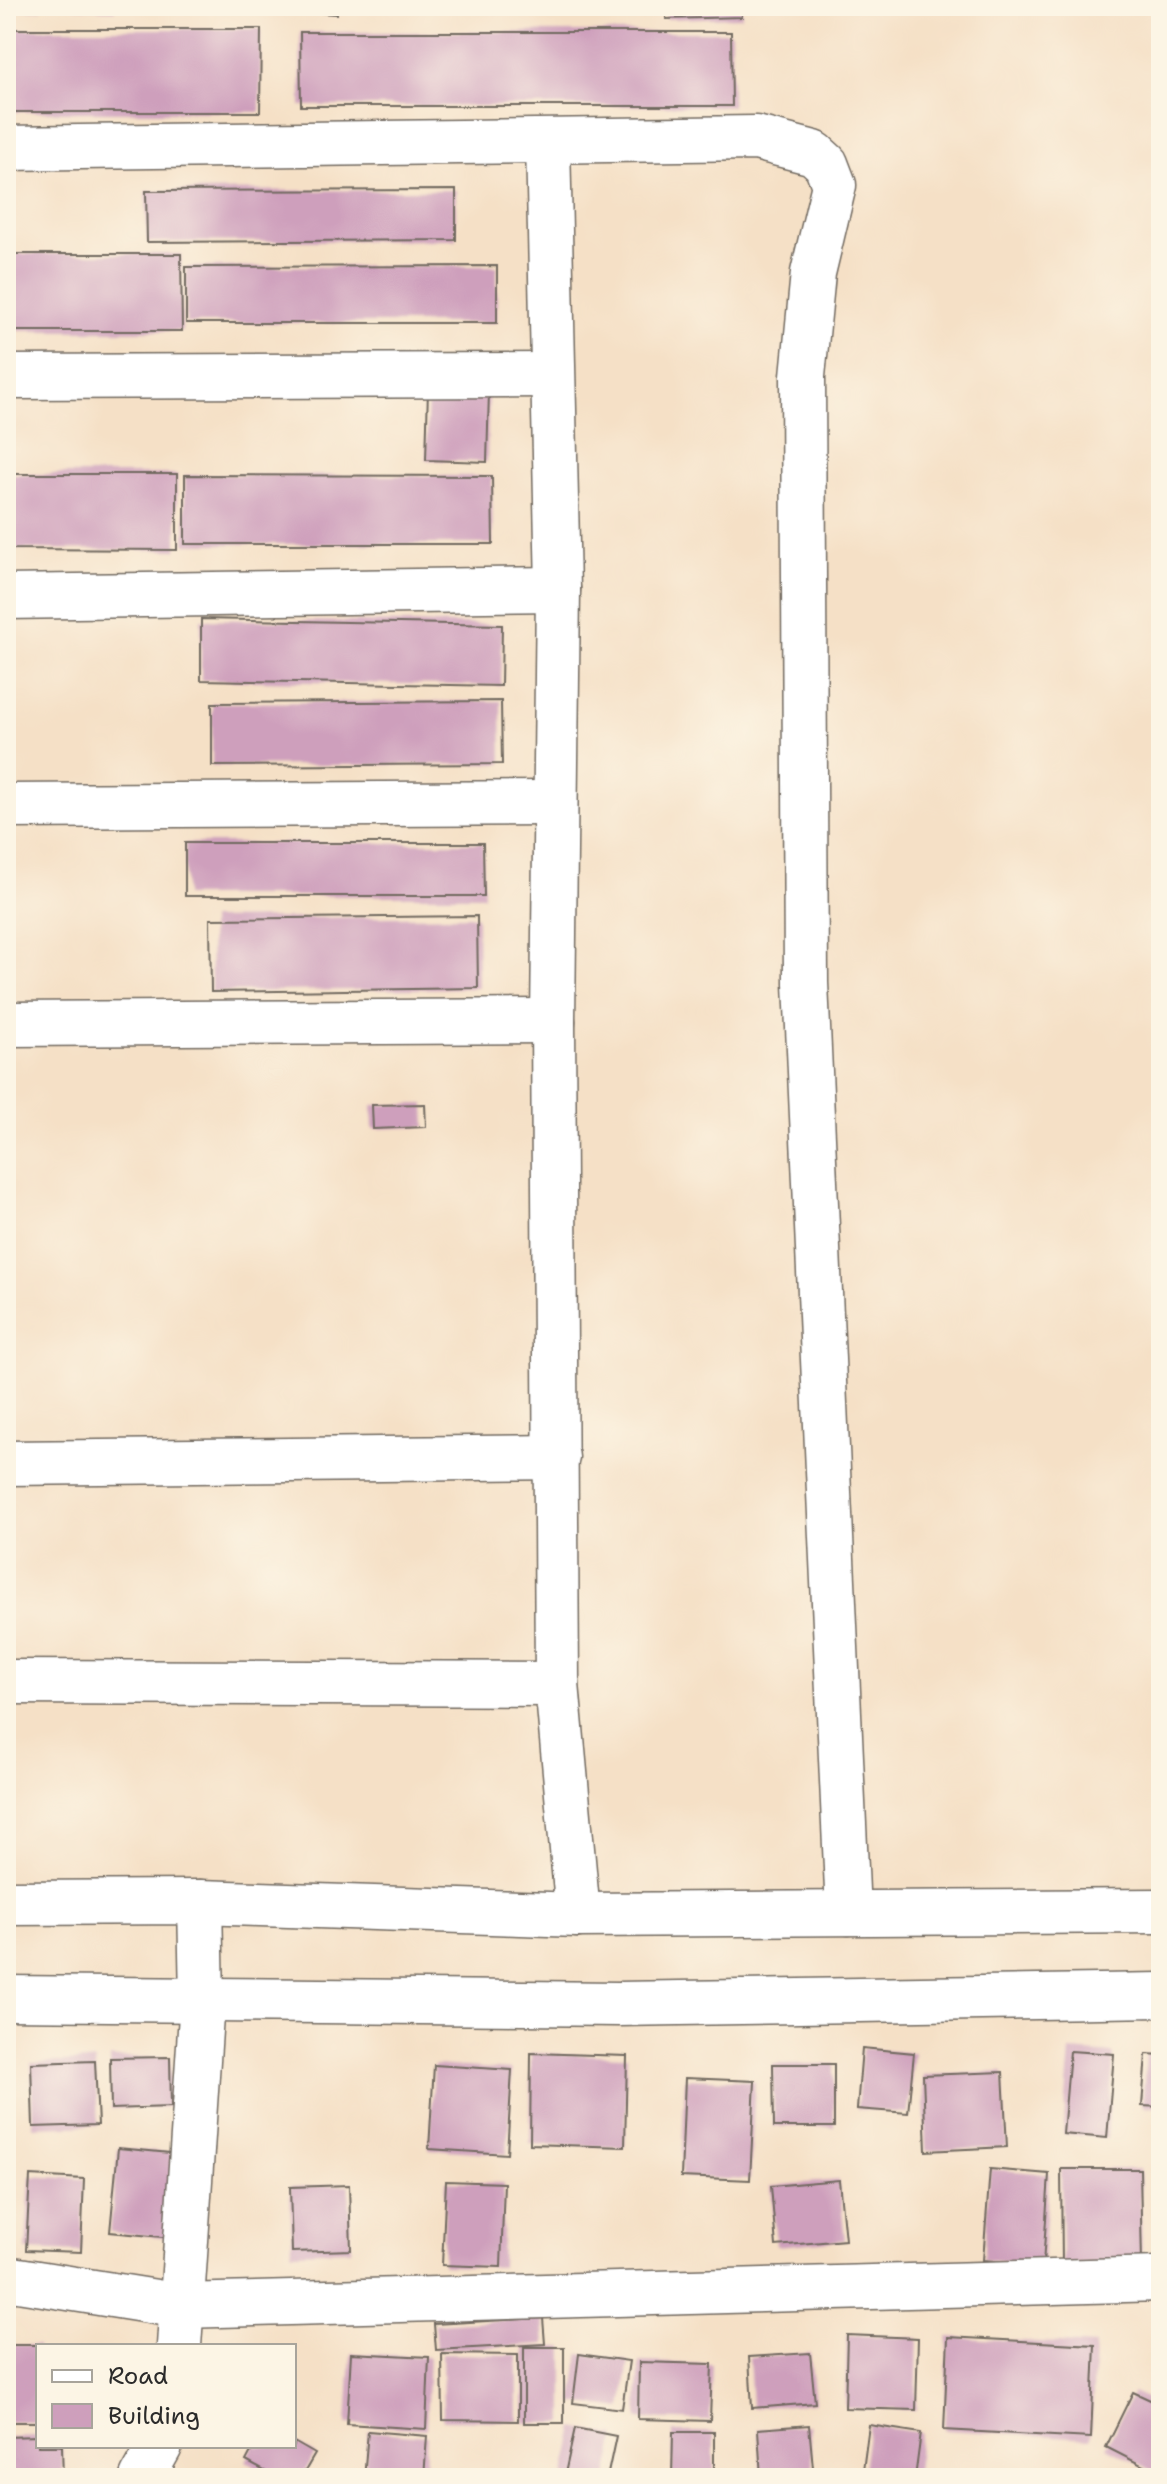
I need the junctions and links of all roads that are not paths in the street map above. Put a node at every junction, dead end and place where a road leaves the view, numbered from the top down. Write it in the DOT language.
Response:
graph roads {
  1 [pos="548,142"];
  2 [pos="6,148"];
  3 [pos="551,375"];
  4 [pos="6,377"];
  5 [pos="558,589"];
  6 [pos="6,597"];
  7 [pos="555,803"];
  8 [pos="6,806"];
  9 [pos="553,1021"];
  10 [pos="6,1024"];
  11 [pos="557,1457"];
  12 [pos="6,1463"];
  13 [pos="6,1682"];
  14 [pos="557,1684"];
  15 [pos="200,1902"];
  16 [pos="6,1903"];
  17 [pos="1161,1911"];
  18 [pos="848,1913"];
  19 [pos="578,1915"];
  20 [pos="1161,1995"];
  21 [pos="6,1998"];
  22 [pos="202,2000"];
  23 [pos="6,2278"];
  24 [pos="1161,2279"];
  25 [pos="180,2326"];
  26 [pos="159,2448"];
  27 [pos="142,2478"];
  1 -- 2 [label="street"];
  1 -- 3 [label="street"];
  1 -- 18 [label="street"];
  3 -- 4 [label="street"];
  3 -- 5 [label="street"];
  5 -- 6 [label="street"];
  5 -- 7 [label="street"];
  7 -- 8 [label="street"];
  7 -- 9 [label="street"];
  9 -- 10 [label="street"];
  9 -- 11 [label="street"];
  11 -- 12 [label="street"];
  11 -- 14 [label="street"];
  13 -- 14 [label="street"];
  14 -- 19 [label="street"];
  15 -- 16 [label="street"];
  15 -- 19 [label="street"];
  15 -- 22 [label="street"];
  17 -- 18 [label="street"];
  18 -- 19 [label="street"];
  20 -- 22 [label="street"];
  21 -- 22 [label="street"];
  22 -- 25 [label="street"];
  23 -- 25 [label="street"];
  24 -- 25 [label="street"];
  26 -- 27 [label="street"];
}
